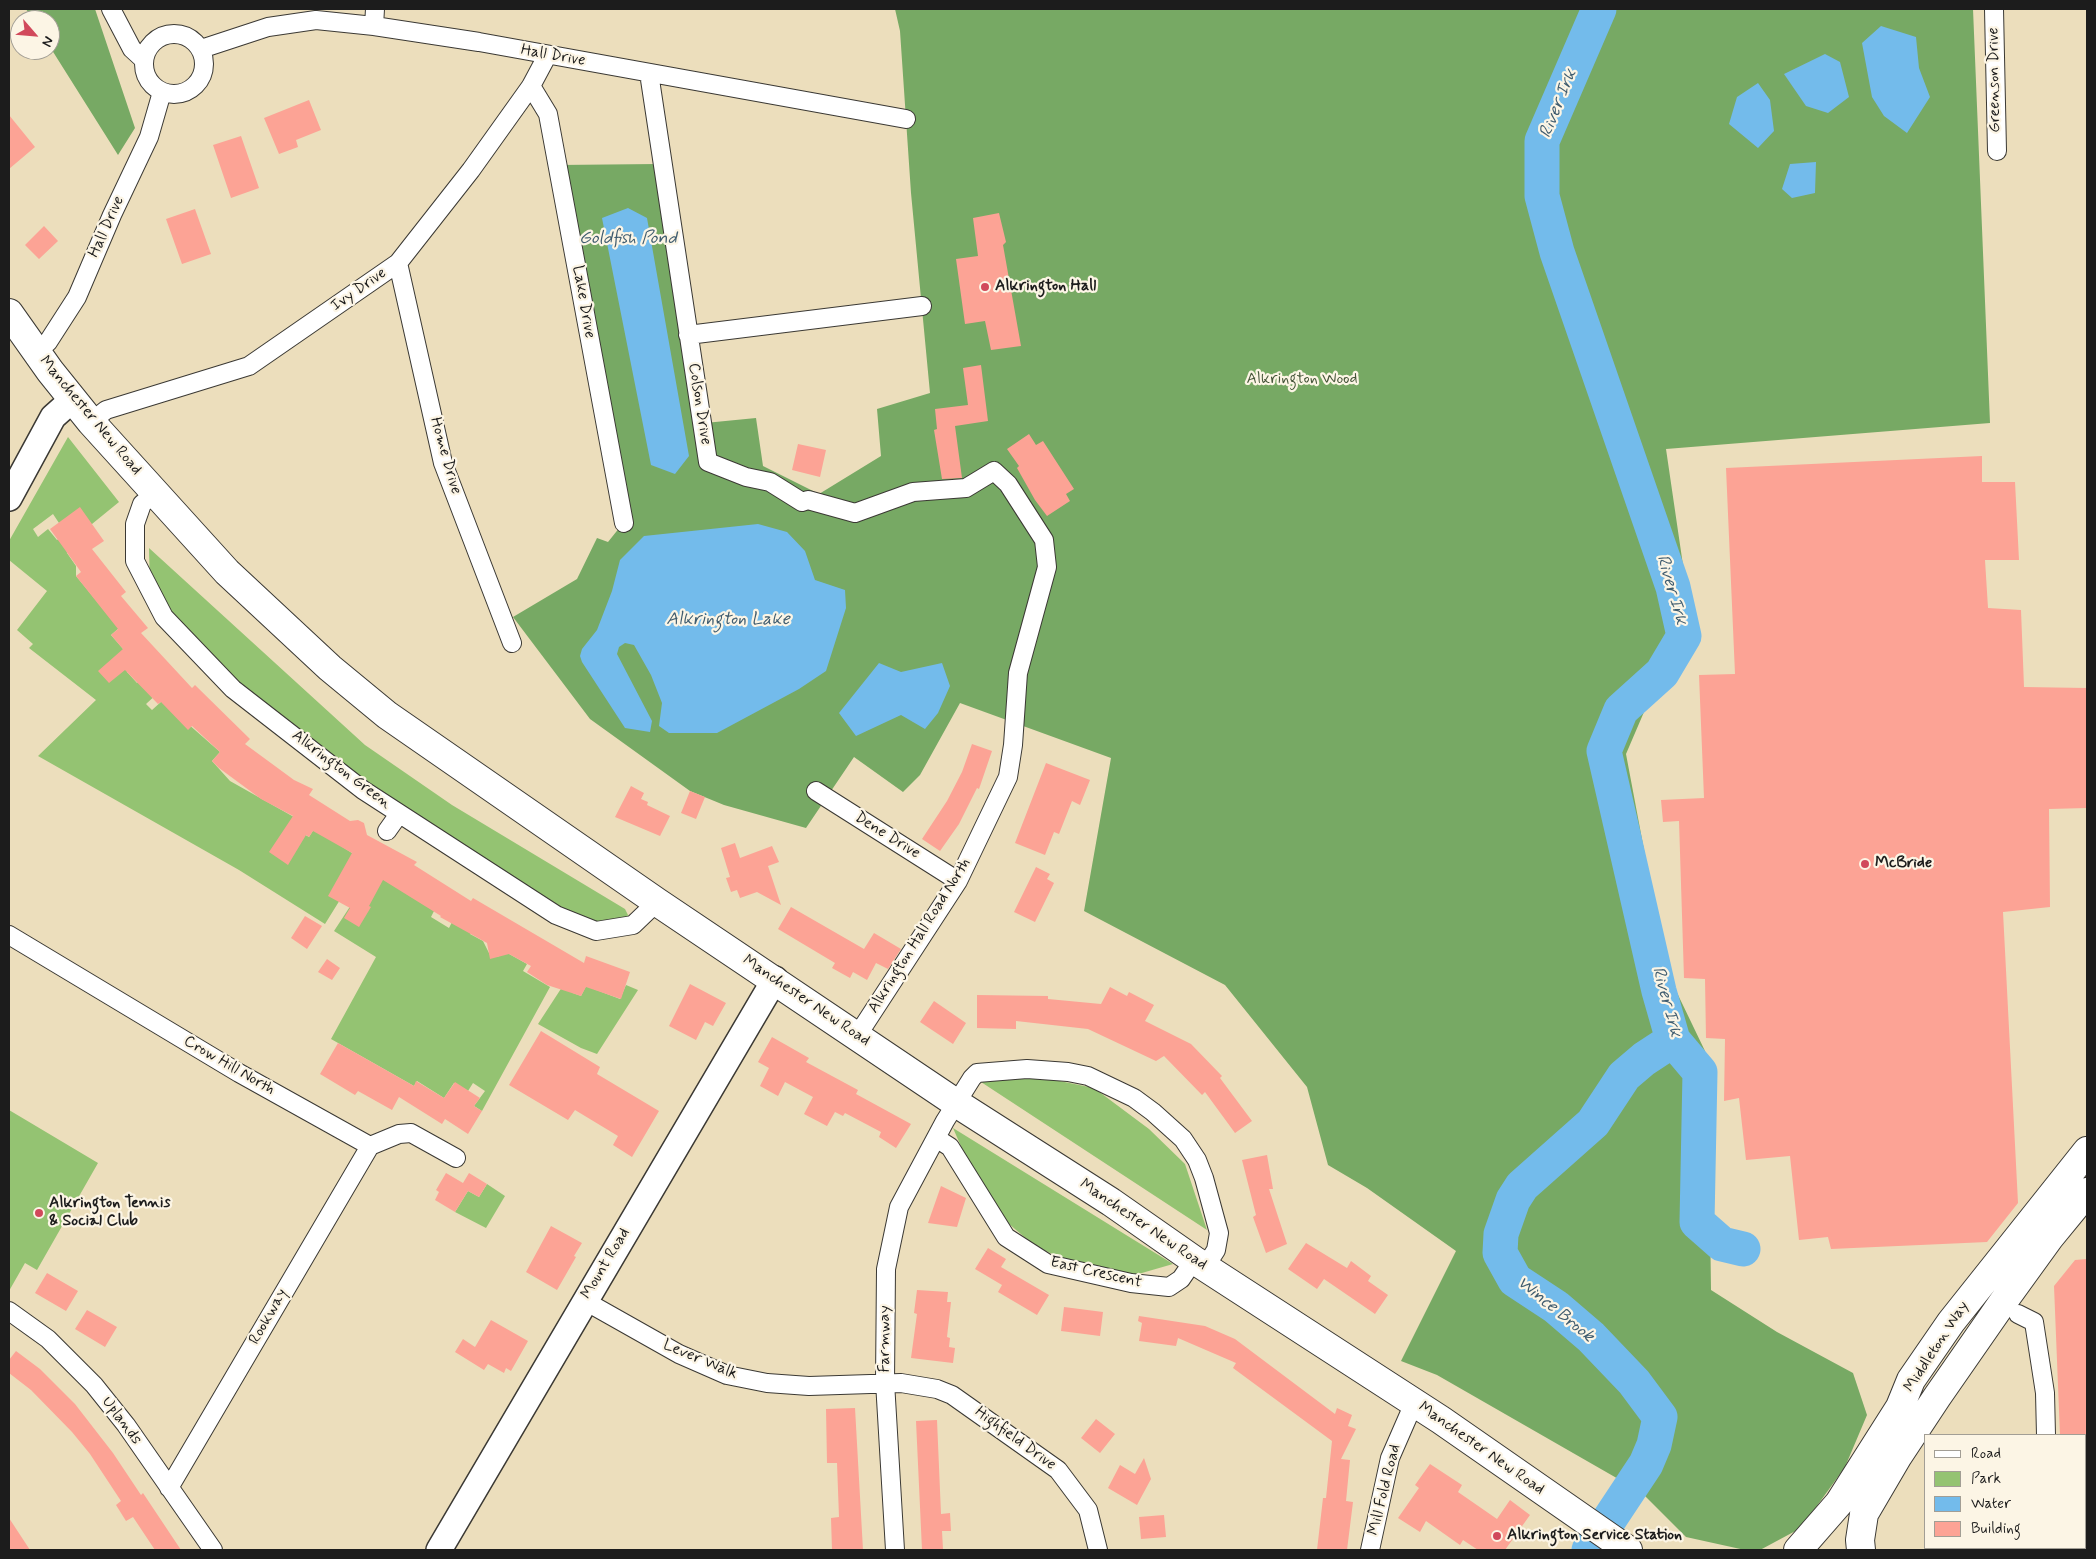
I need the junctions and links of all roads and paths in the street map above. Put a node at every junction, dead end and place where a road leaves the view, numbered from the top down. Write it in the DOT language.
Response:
graph roads {
  1 [pos="111,9"];
  2 [pos="1994,9"];
  3 [pos="374,17"];
  4 [pos="201,49"];
  5 [pos="547,56"];
  6 [pos="144,60"];
  7 [pos="649,73"];
  8 [pos="532,86"];
  9 [pos="162,92"];
  10 [pos="906,119"];
  11 [pos="1997,151"];
  12 [pos="398,263"];
  13 [pos="922,306"];
  14 [pos="9,312"];
  15 [pos="688,335"];
  16 [pos="36,352"];
  17 [pos="72,400"];
  18 [pos="91,422"];
  19 [pos="994,471"];
  20 [pos="156,493"];
  21 [pos="9,498"];
  22 [pos="624,522"];
  23 [pos="512,643"];
  24 [pos="816,791"];
  25 [pos="399,814"];
  26 [pos="387,831"];
  27 [pos="958,881"];
  28 [pos="657,902"];
  29 [pos="9,935"];
  30 [pos="775,979"];
  31 [pos="857,1036"];
  32 [pos="956,1103"];
  33 [pos="936,1138"];
  34 [pos="370,1146"];
  35 [pos="2087,1151"];
  36 [pos="456,1158"];
  37 [pos="2087,1192"];
  38 [pos="1199,1263"];
  39 [pos="585,1301"];
  40 [pos="9,1311"];
  41 [pos="2018,1314"];
  42 [pos="885,1382"];
  43 [pos="1414,1403"];
  44 [pos="2046,1434"];
  45 [pos="169,1488"];
  46 [pos="1862,1535"];
  47 [pos="1612,1539"];
  48 [pos="213,1550"];
  49 [pos="439,1550"];
  50 [pos="895,1550"];
  51 [pos="1098,1550"];
  52 [pos="1370,1550"];
  53 [pos="1798,1550"];
  1 -- 6 [label="street"];
  2 -- 11 [label="street, Greenson Drive"];
  3 -- 4 [label="street, Hall Drive"];
  3 -- 5 [label="street, Hall Drive"];
  4 -- 6 [label="street"];
  4 -- 9 [label="street"];
  5 -- 7 [label="street, Hall Drive"];
  5 -- 8 [label="street, Ivy Drive"];
  6 -- 9 [label="street"];
  7 -- 10 [label="street, Hall Drive"];
  7 -- 15 [label="street, Colson Drive"];
  8 -- 12 [label="street, Ivy Drive"];
  8 -- 22 [label="street, Lake Drive"];
  9 -- 16 [label="street, Hall Drive"];
  12 -- 18 [label="street, Ivy Drive"];
  12 -- 23 [label="street, Home Drive"];
  13 -- 15 [label="street"];
  14 -- 16 [label="main road, Manchester New Road"];
  15 -- 19 [label="street, Colson Drive"];
  16 -- 17 [label="main road, Manchester New Road"];
  17 -- 18 [label="main road, Manchester New Road"];
  17 -- 21 [label="street"];
  18 -- 20 [label="main road, Manchester New Road"];
  19 -- 27 [label="street, Alkrington Hall Road North"];
  20 -- 25 [label="street, Alkrington Green"];
  20 -- 28 [label="main road, Manchester New Road"];
  24 -- 27 [label="street, Dene Drive"];
  25 -- 26 [label="street"];
  25 -- 28 [label="street, Alkrington Green"];
  27 -- 31 [label="street, Alkrington Hall Road North"];
  28 -- 30 [label="main road, Manchester New Road"];
  29 -- 34 [label="street, Crow Hill North"];
  30 -- 31 [label="main road, Manchester New Road"];
  30 -- 39 [label="street, Mount Road"];
  31 -- 32 [label="main road, Manchester New Road"];
  32 -- 33 [label="street"];
  32 -- 38 [label="main road, Manchester New Road"];
  32 -- 38 [label="street, East Crescent"];
  33 -- 38 [label="street, East Crescent"];
  33 -- 42 [label="street, Farmway"];
  34 -- 36 [label="street"];
  34 -- 45 [label="street, Rookway"];
  35 -- 53 [label="main road, Middleton Way"];
  37 -- 46 [label="main road, Middleton Way"];
  38 -- 43 [label="main road, Manchester New Road"];
  39 -- 42 [label="street, Lever Walk"];
  39 -- 49 [label="street, Mount Road"];
  40 -- 45 [label="street, Uplands"];
  41 -- 44 [label="street"];
  42 -- 50 [label="street, Farmway"];
  42 -- 51 [label="street, Highfield Drive"];
  43 -- 47 [label="main road, Manchester New Road"];
  43 -- 52 [label="street, Mill Fold Road"];
  45 -- 48 [label="street, Uplands"];
}
